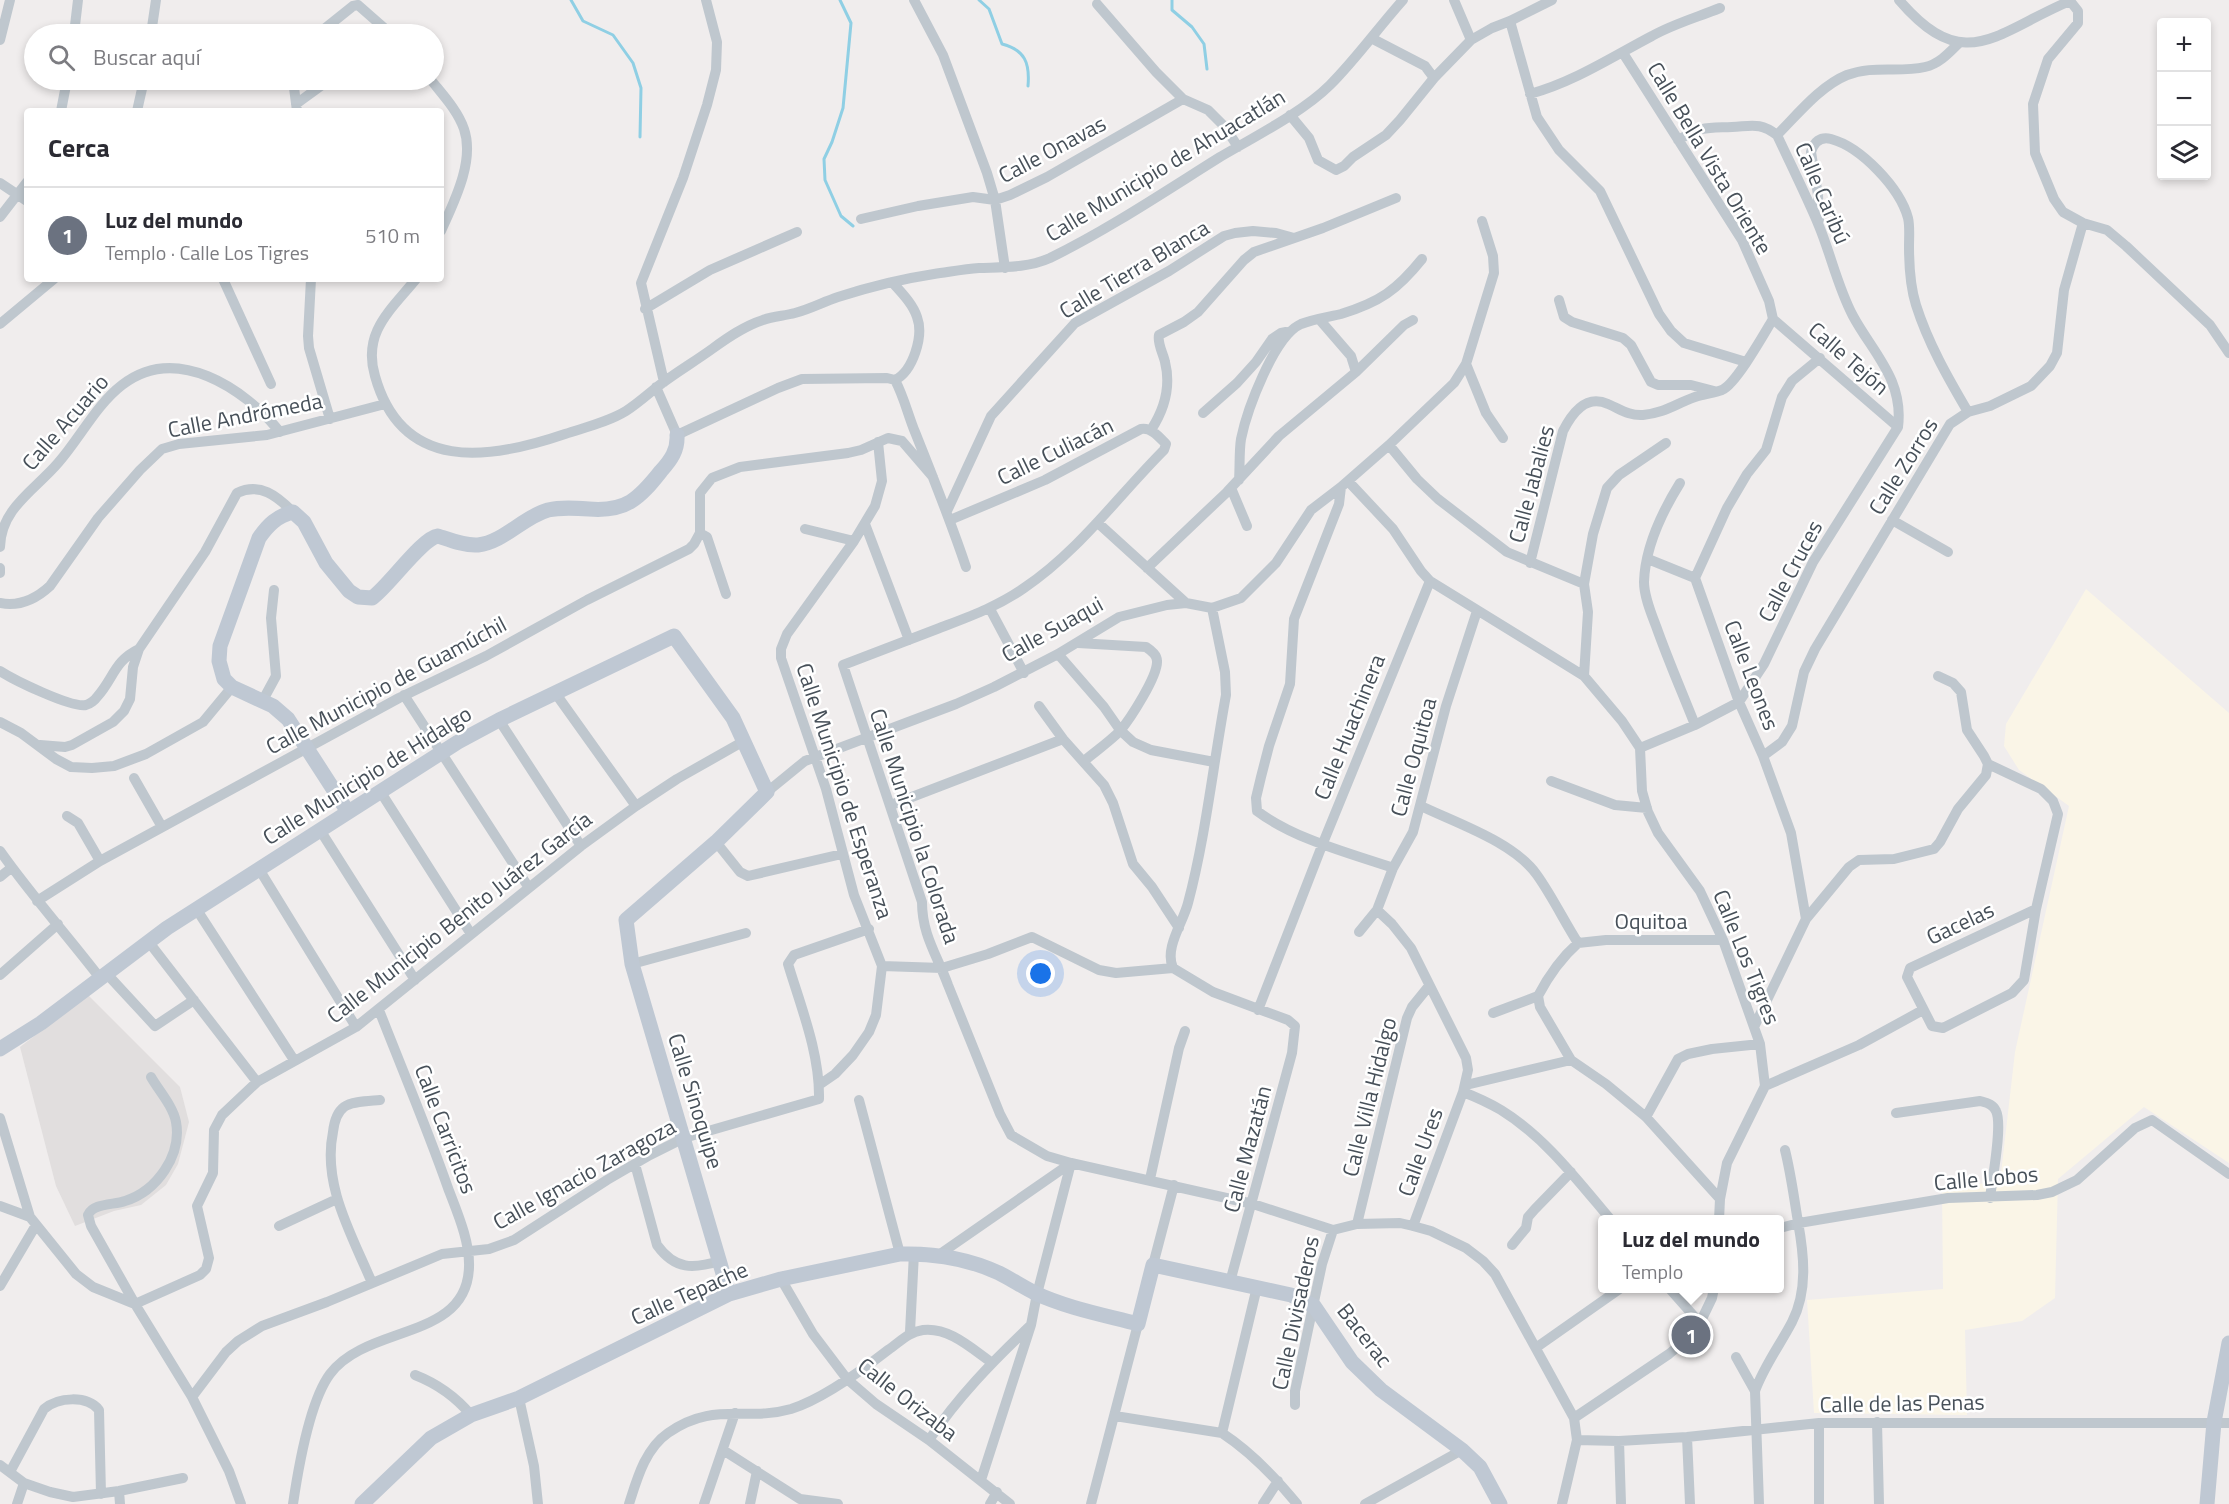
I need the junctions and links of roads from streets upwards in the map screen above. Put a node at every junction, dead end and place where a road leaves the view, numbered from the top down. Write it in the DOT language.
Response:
graph roads {
  1 [pos="78,0"];
  2 [pos="156,0"];
  3 [pos="706,0"];
  4 [pos="914,0"];
  5 [pos="1402,0"];
  6 [pos="1454,0"];
  7 [pos="1552,0"];
  8 [pos="1899,0"];
  9 [pos="6,3"];
  10 [pos="1097,4"];
  11 [pos="1720,8"];
  12 [pos="1510,21"];
  13 [pos="75,24"];
  14 [pos="152,24"];
  15 [pos="331,24"];
  16 [pos="379,24"];
  17 [pos="1371,38"];
  18 [pos="0,40"];
  19 [pos="1471,40"];
  20 [pos="1959,43"];
  21 [pos="1623,53"];
  22 [pos="1434,78"];
  23 [pos="65,90"];
  24 [pos="141,90"];
  25 [pos="294,90"];
  26 [pos="317,90"];
  27 [pos="438,90"];
  28 [pos="1530,94"];
  29 [pos="1183,99"];
  30 [pos="297,107"];
  31 [pos="62,108"];
  32 [pos="137,108"];
  33 [pos="1290,115"];
  34 [pos="1777,135"];
  35 [pos="1678,140"];
  36 [pos="1238,147"];
  37 [pos="0,183"];
  38 [pos="1396,198"];
  39 [pos="23,199"];
  40 [pos="995,200"];
  41 [pos="0,217"];
  42 [pos="861,219"];
  43 [pos="1482,221"];
  44 [pos="444,223"];
  45 [pos="2083,223"];
  46 [pos="1820,227"];
  47 [pos="797,232"];
  48 [pos="1294,238"];
  49 [pos="1422,259"];
  50 [pos="1005,268"];
  51 [pos="50,282"];
  52 [pos="225,282"];
  53 [pos="311,282"];
  54 [pos="414,282"];
  55 [pos="892,282"];
  56 [pos="1559,300"];
  57 [pos="645,309"];
  58 [pos="1319,319"];
  59 [pos="1773,319"];
  60 [pos="1413,320"];
  61 [pos="0,324"];
  62 [pos="1290,331"];
  63 [pos="2229,353"];
  64 [pos="1820,358"];
  65 [pos="1746,362"];
  66 [pos="1466,364"];
  67 [pos="1356,372"];
  68 [pos="891,379"];
  69 [pos="270,384"];
  70 [pos="660,385"];
  71 [pos="1714,391"];
  72 [pos="385,404"];
  73 [pos="1968,412"];
  74 [pos="1203,413"];
  75 [pos="330,419"];
  76 [pos="1898,427"];
  77 [pos="1151,430"];
  78 [pos="280,432"];
  79 [pos="677,435"];
  80 [pos="1503,438"];
  81 [pos="878,442"];
  82 [pos="1666,443"];
  83 [pos="1389,445"];
  84 [pos="933,477"];
  85 [pos="1680,483"];
  86 [pos="1235,484"];
  87 [pos="1345,484"];
  88 [pos="293,512"];
  89 [pos="949,515"];
  90 [pos="1892,519"];
  91 [pos="1098,523"];
  92 [pos="865,524"];
  93 [pos="1247,525"];
  94 [pos="805,529"];
  95 [pos="700,533"];
  96 [pos="854,541"];
  97 [pos="0,547"];
  98 [pos="1948,552"];
  99 [pos="1648,560"];
  100 [pos="1530,563"];
  101 [pos="966,567"];
  102 [pos="1147,568"];
  103 [pos="1695,578"];
  104 [pos="1430,581"];
  105 [pos="1584,584"];
  106 [pos="274,590"];
  107 [pos="726,594"];
  108 [pos="0,603"];
  109 [pos="1186,603"];
  110 [pos="1212,608"];
  111 [pos="990,609"];
  112 [pos="1478,611"];
  113 [pos="909,640"];
  114 [pos="1078,643"];
  115 [pos="139,649"];
  116 [pos="1059,654"];
  117 [pos="0,671"];
  118 [pos="1024,673"];
  119 [pos="1584,676"];
  120 [pos="1938,676"];
  121 [pos="232,687"];
  122 [pos="556,694"];
  123 [pos="404,695"];
  124 [pos="263,700"];
  125 [pos="1739,702"];
  126 [pos="1039,706"];
  127 [pos="499,720"];
  128 [pos="0,722"];
  129 [pos="1695,725"];
  130 [pos="1120,730"];
  131 [pos="867,738"];
  132 [pos="1063,739"];
  133 [pos="744,741"];
  134 [pos="40,745"];
  135 [pos="1640,748"];
  136 [pos="307,749"];
  137 [pos="441,753"];
  138 [pos="815,756"];
  139 [pos="1763,756"];
  140 [pos="1084,761"];
  141 [pos="1214,762"];
  142 [pos="1988,764"];
  143 [pos="134,778"];
  144 [pos="1551,781"];
  145 [pos="380,791"];
  146 [pos="767,792"];
  147 [pos="636,806"];
  148 [pos="891,806"];
  149 [pos="1421,806"];
  150 [pos="1647,808"];
  151 [pos="348,812"];
  152 [pos="67,816"];
  153 [pos="162,827"];
  154 [pos="320,830"];
  155 [pos="716,842"];
  156 [pos="1323,843"];
  157 [pos="581,846"];
  158 [pos="0,851"];
  159 [pos="842,854"];
  160 [pos="100,861"];
  161 [pos="11,867"];
  162 [pos="1393,868"];
  163 [pos="259,869"];
  164 [pos="0,878"];
  165 [pos="529,888"];
  166 [pos="37,901"];
  167 [pos="2036,909"];
  168 [pos="197,910"];
  169 [pos="1377,910"];
  170 [pos="1806,919"];
  171 [pos="626,920"];
  172 [pos="58,924"];
  173 [pos="1179,928"];
  174 [pos="869,929"];
  175 [pos="1359,932"];
  176 [pos="746,933"];
  177 [pos="471,934"];
  178 [pos="1723,940"];
  179 [pos="148,941"];
  180 [pos="1578,943"];
  181 [pos="632,964"];
  182 [pos="882,966"];
  183 [pos="942,968"];
  184 [pos="1173,968"];
  185 [pos="0,975"];
  186 [pos="103,976"];
  187 [pos="415,980"];
  188 [pos="1429,986"];
  189 [pos="1538,996"];
  190 [pos="194,1000"];
  191 [pos="379,1010"];
  192 [pos="1258,1010"];
  193 [pos="1923,1010"];
  194 [pos="1494,1013"];
  195 [pos="356,1027"];
  196 [pos="1754,1027"];
  197 [pos="1185,1031"];
  198 [pos="1760,1044"];
  199 [pos="0,1049"];
  200 [pos="294,1060"];
  201 [pos="1571,1060"];
  202 [pos="151,1077"];
  203 [pos="257,1082"];
  204 [pos="819,1085"];
  205 [pos="1765,1086"];
  206 [pos="1464,1088"];
  207 [pos="380,1100"];
  208 [pos="859,1100"];
  209 [pos="1896,1113"];
  210 [pos="1646,1117"];
  211 [pos="0,1118"];
  212 [pos="684,1138"];
  213 [pos="1785,1150"];
  214 [pos="1071,1163"];
  215 [pos="634,1164"];
  216 [pos="1570,1172"];
  217 [pos="2229,1173"];
  218 [pos="1150,1179"];
  219 [pos="1174,1185"];
  220 [pos="1990,1198"];
  221 [pos="337,1199"];
  222 [pos="1720,1199"];
  223 [pos="1253,1204"];
  224 [pos="0,1206"];
  225 [pos="1607,1215"];
  226 [pos="1718,1215"];
  227 [pos="33,1221"];
  228 [pos="1799,1223"];
  229 [pos="1358,1224"];
  230 [pos="279,1226"];
  231 [pos="1413,1226"];
  232 [pos="1784,1227"];
  233 [pos="1333,1230"];
  234 [pos="1512,1245"];
  235 [pos="467,1251"];
  236 [pos="907,1253"];
  237 [pos="940,1254"];
  238 [pos="720,1261"];
  239 [pos="1153,1265"];
  240 [pos="781,1279"];
  241 [pos="1230,1282"];
  242 [pos="372,1283"];
  243 [pos="0,1286"];
  244 [pos="1257,1287"];
  245 [pos="1614,1293"];
  246 [pos="1674,1293"];
  247 [pos="1713,1293"];
  248 [pos="729,1294"];
  249 [pos="1037,1294"];
  250 [pos="135,1304"];
  251 [pos="1314,1306"];
  252 [pos="1700,1323"];
  253 [pos="1138,1324"];
  254 [pos="1031,1325"];
  255 [pos="910,1332"];
  256 [pos="2229,1343"];
  257 [pos="1537,1347"];
  258 [pos="1736,1357"];
  259 [pos="991,1362"];
  260 [pos="415,1375"];
  261 [pos="847,1379"];
  262 [pos="1755,1391"];
  263 [pos="192,1397"];
  264 [pos="519,1398"];
  265 [pos="1295,1405"];
  266 [pos="735,1413"];
  267 [pos="471,1415"];
  268 [pos="1115,1416"];
  269 [pos="1574,1418"];
  270 [pos="1877,1422"];
  271 [pos="1819,1423"];
  272 [pos="2222,1423"];
  273 [pos="1758,1431"];
  274 [pos="1222,1433"];
  275 [pos="1687,1437"];
  276 [pos="929,1440"];
  277 [pos="1577,1440"];
  278 [pos="1619,1442"];
  279 [pos="723,1450"];
  280 [pos="1462,1450"];
  281 [pos="0,1465"];
  282 [pos="757,1471"];
  283 [pos="10,1472"];
  284 [pos="183,1478"];
  285 [pos="981,1480"];
  286 [pos="1278,1481"];
  287 [pos="24,1483"];
  288 [pos="119,1491"];
  289 [pos="997,1492"];
  290 [pos="101,1494"];
  291 [pos="72,1500"];
  292 [pos="799,1501"];
  293 [pos="17,1504"];
  294 [pos="120,1504"];
  295 [pos="241,1504"];
  296 [pos="293,1504"];
  297 [pos="362,1504"];
  298 [pos="538,1504"];
  299 [pos="629,1504"];
  300 [pos="704,1504"];
  301 [pos="750,1504"];
  302 [pos="837,1504"];
  303 [pos="990,1504"];
  304 [pos="1010,1504"];
  305 [pos="1091,1504"];
  306 [pos="1263,1504"];
  307 [pos="1297,1504"];
  308 [pos="1365,1504"];
  309 [pos="1500,1504"];
  310 [pos="1562,1504"];
  311 [pos="1621,1504"];
  312 [pos="1690,1504"];
  313 [pos="1759,1504"];
  314 [pos="1819,1504"];
  315 [pos="1879,1504"];
  316 [pos="2207,1504"];
  1 -- 13 [label="street"];
  2 -- 14 [label="street"];
  3 -- 57 [label="street"];
  4 -- 40 [label="street"];
  5 -- 17 [label="street, Calle Municipio de Ahuacatlán"];
  6 -- 19 [label="street"];
  7 -- 12 [label="street"];
  8 -- 20 [label="street"];
  9 -- 18 [label="street"];
  10 -- 29 [label="street"];
  11 -- 21 [label="street, Calle Bella Vista Oriente"];
  12 -- 19 [label="street"];
  12 -- 28 [label="street"];
  15 -- 16 [label="street"];
  17 -- 22 [label="street"];
  17 -- 33 [label="street, Calle Municipio de Ahuacatlán"];
  19 -- 22 [label="street"];
  20 -- 34 [label="street, Calle Caribú"];
  20 -- 45 [label="street"];
  21 -- 28 [label="street, Calle Bella Vista Oriente"];
  21 -- 35 [label="street, Calle Bella Vista Oriente"];
  22 -- 33 [label="street"];
  23 -- 31 [label="street"];
  24 -- 32 [label="street"];
  25 -- 30 [label="street"];
  26 -- 30 [label="street"];
  27 -- 44 [label="street"];
  28 -- 65 [label="street"];
  29 -- 36 [label="street"];
  29 -- 40 [label="street, Calle Onavas"];
  33 -- 36 [label="street, Calle Municipio de Ahuacatlán"];
  34 -- 35 [label="street"];
  34 -- 46 [label="street, Calle Caribú"];
  35 -- 59 [label="street, Calle Bella Vista Oriente"];
  36 -- 50 [label="street, Calle Municipio de Ahuacatlán"];
  37 -- 39 [label="street"];
  38 -- 48 [label="street"];
  39 -- 41 [label="street"];
  40 -- 42 [label="street, Calle Onavas"];
  40 -- 50 [label="street"];
  43 -- 66 [label="street, Calle Suaqui"];
  45 -- 63 [label="street"];
  45 -- 73 [label="street, Calle Zorros"];
  46 -- 73 [label="street"];
  46 -- 76 [label="street, Calle Caribú"];
  47 -- 57 [label="street"];
  48 -- 77 [label="street"];
  48 -- 89 [label="street, Calle Tierra Blanca"];
  49 -- 58 [label="street"];
  50 -- 55 [label="street, Calle Municipio de Ahuacatlán"];
  51 -- 61 [label="street"];
  52 -- 69 [label="street"];
  53 -- 75 [label="street"];
  54 -- 72 [label="street, Calle Municipio de Ahuacatlán"];
  55 -- 68 [label="street"];
  55 -- 70 [label="street, Calle Municipio de Ahuacatlán"];
  56 -- 71 [label="street"];
  57 -- 70 [label="street"];
  58 -- 62 [label="street"];
  58 -- 67 [label="street"];
  59 -- 64 [label="street, Calle Tejón"];
  59 -- 65 [label="street, Calle Jabalies"];
  60 -- 67 [label="street"];
  62 -- 74 [label="street"];
  62 -- 86 [label="street"];
  64 -- 76 [label="street, Calle Tejón"];
  64 -- 103 [label="street"];
  65 -- 71 [label="street, Calle Jabalies"];
  66 -- 80 [label="street"];
  66 -- 83 [label="street, Calle Suaqui"];
  67 -- 86 [label="street"];
  68 -- 79 [label="street"];
  68 -- 84 [label="street"];
  70 -- 72 [label="street, Calle Municipio de Ahuacatlán"];
  70 -- 79 [label="street"];
  71 -- 100 [label="street, Calle Jabalies"];
  72 -- 75 [label="street, Calle Andrómeda"];
  73 -- 90 [label="street, Calle Zorros"];
  75 -- 78 [label="street, Calle Andrómeda"];
  76 -- 125 [label="street, Calle Cruces"];
  77 -- 89 [label="street, Calle Culiacán"];
  77 -- 91 [label="street"];
  78 -- 97 [label="street, Calle Acuario"];
  78 -- 108 [label="street, Calle Andrómeda"];
  79 -- 88 [label="street"];
  81 -- 84 [label="street"];
  81 -- 92 [label="street, Calle Municipio de Esperanza"];
  81 -- 95 [label="street"];
  82 -- 105 [label="street"];
  83 -- 87 [label="street, Calle Suaqui"];
  83 -- 100 [label="street"];
  84 -- 89 [label="street"];
  85 -- 99 [label="street"];
  86 -- 93 [label="street"];
  86 -- 102 [label="street"];
  87 -- 104 [label="street"];
  87 -- 110 [label="street, Calle Suaqui"];
  87 -- 156 [label="street"];
  88 -- 115 [label="street"];
  88 -- 121 [label="street"];
  89 -- 101 [label="street"];
  90 -- 98 [label="street"];
  90 -- 139 [label="street, Calle Zorros"];
  91 -- 102 [label="street"];
  91 -- 111 [label="street"];
  92 -- 96 [label="street, Calle Municipio de Esperanza"];
  92 -- 113 [label="street"];
  94 -- 96 [label="street"];
  95 -- 107 [label="street"];
  95 -- 123 [label="street, Calle Municipio de Guamúchil"];
  96 -- 138 [label="street, Calle Municipio de Esperanza"];
  99 -- 103 [label="street"];
  99 -- 129 [label="street"];
  100 -- 105 [label="street"];
  102 -- 109 [label="street"];
  103 -- 125 [label="street, Calle Leones"];
  104 -- 112 [label="street"];
  104 -- 156 [label="street, Calle Huachinera"];
  105 -- 119 [label="street"];
  106 -- 124 [label="street"];
  109 -- 110 [label="street, Calle Suaqui"];
  109 -- 114 [label="street, Calle Suaqui"];
  110 -- 141 [label="street"];
  111 -- 113 [label="street"];
  111 -- 118 [label="street"];
  112 -- 119 [label="street"];
  112 -- 149 [label="street, Calle Oquitoa"];
  113 -- 131 [label="street, Calle Municipio la Colorada"];
  114 -- 116 [label="street, Calle Suaqui"];
  114 -- 130 [label="street"];
  115 -- 117 [label="street"];
  115 -- 134 [label="street"];
  116 -- 118 [label="street, Calle Suaqui"];
  116 -- 130 [label="street"];
  118 -- 131 [label="street, Calle Suaqui"];
  119 -- 135 [label="street"];
  120 -- 142 [label="street"];
  121 -- 124 [label="street"];
  121 -- 134 [label="street"];
  122 -- 127 [label="street, Calle Municipio de Hidalgo"];
  122 -- 133 [label="street, Calle Municipio de Hidalgo"];
  122 -- 147 [label="street"];
  123 -- 136 [label="street, Calle Municipio de Guamúchil"];
  123 -- 137 [label="street"];
  124 -- 136 [label="street"];
  125 -- 129 [label="street, Calle Cruces"];
  125 -- 139 [label="street, Calle Leones"];
  126 -- 132 [label="street"];
  127 -- 137 [label="street, Calle Municipio de Hidalgo"];
  127 -- 157 [label="street"];
  128 -- 134 [label="street"];
  129 -- 135 [label="street, Calle Cruces"];
  130 -- 140 [label="street"];
  130 -- 141 [label="street"];
  131 -- 138 [label="street, Calle Suaqui"];
  131 -- 148 [label="street, Calle Municipio la Colorada"];
  132 -- 140 [label="street"];
  132 -- 148 [label="street"];
  133 -- 146 [label="street"];
  133 -- 147 [label="street, Calle Municipio Benito Juárez García"];
  135 -- 150 [label="street, Calle Los Tigres"];
  136 -- 151 [label="street"];
  136 -- 153 [label="street, Calle Municipio de Guamúchil"];
  137 -- 145 [label="street, Calle Municipio de Hidalgo"];
  137 -- 165 [label="street"];
  138 -- 146 [label="street, Calle Suaqui"];
  138 -- 159 [label="street, Calle Municipio de Esperanza"];
  139 -- 170 [label="street, Calle Leones"];
  140 -- 173 [label="street"];
  141 -- 173 [label="street"];
  142 -- 167 [label="street"];
  142 -- 170 [label="street"];
  143 -- 153 [label="street"];
  144 -- 150 [label="street"];
  145 -- 151 [label="street, Calle Municipio de Hidalgo"];
  145 -- 177 [label="street"];
  146 -- 155 [label="street, Calle Suaqui"];
  147 -- 157 [label="street, Calle Municipio Benito Juárez García"];
  148 -- 183 [label="street, Calle Municipio la Colorada"];
  149 -- 162 [label="street, Calle Oquitoa"];
  149 -- 180 [label="street"];
  150 -- 178 [label="street, Calle Los Tigres"];
  151 -- 154 [label="street, Calle Municipio de Hidalgo"];
  152 -- 160 [label="street"];
  153 -- 160 [label="street, Calle Municipio de Guamúchil"];
  154 -- 163 [label="street, Calle Municipio de Hidalgo"];
  154 -- 187 [label="street"];
  155 -- 159 [label="street"];
  155 -- 171 [label="street, Calle Suaqui"];
  156 -- 162 [label="street"];
  156 -- 192 [label="street, Calle Huachinera"];
  157 -- 165 [label="street, Calle Municipio Benito Juárez García"];
  158 -- 161 [label="street"];
  159 -- 174 [label="street, Calle Municipio de Esperanza"];
  160 -- 166 [label="street, Calle Municipio de Guamúchil"];
  161 -- 164 [label="street"];
  161 -- 166 [label="street"];
  162 -- 169 [label="street, Calle Oquitoa"];
  163 -- 168 [label="street, Calle Municipio de Hidalgo"];
  163 -- 195 [label="street"];
  165 -- 177 [label="street, Calle Municipio Benito Juárez García"];
  166 -- 172 [label="street"];
  167 -- 193 [label="street, Gacelas"];
  167 -- 193 [label="street"];
  168 -- 179 [label="street, Calle Municipio de Hidalgo"];
  168 -- 200 [label="street"];
  169 -- 175 [label="street, Calle Oquitoa"];
  169 -- 188 [label="street"];
  170 -- 196 [label="street"];
  171 -- 181 [label="street, Calle Sinoquipe"];
  172 -- 185 [label="street"];
  172 -- 186 [label="street"];
  173 -- 184 [label="street"];
  174 -- 182 [label="street, Calle Municipio de Esperanza"];
  174 -- 204 [label="street"];
  176 -- 181 [label="street"];
  177 -- 187 [label="street, Calle Municipio Benito Juárez García"];
  178 -- 180 [label="street, Oquitoa"];
  178 -- 196 [label="street, Calle Los Tigres"];
  179 -- 186 [label="street, Calle Municipio de Hidalgo"];
  179 -- 190 [label="street"];
  180 -- 189 [label="street"];
  181 -- 212 [label="street, Calle Sinoquipe"];
  182 -- 183 [label="street"];
  182 -- 204 [label="street, Calle Municipio de Esperanza"];
  183 -- 184 [label="street"];
  183 -- 214 [label="street, Calle Municipio la Colorada"];
  184 -- 192 [label="street"];
  186 -- 190 [label="street"];
  186 -- 199 [label="street, Calle Municipio de Hidalgo"];
  187 -- 191 [label="street, Calle Municipio Benito Juárez García"];
  188 -- 206 [label="street"];
  188 -- 229 [label="street, Calle Villa Hidalgo"];
  189 -- 194 [label="street"];
  189 -- 201 [label="street"];
  190 -- 203 [label="street"];
  191 -- 195 [label="street, Calle Municipio Benito Juárez García"];
  191 -- 235 [label="street, Calle Carricitos"];
  192 -- 223 [label="street, Calle Mazatán"];
  193 -- 205 [label="street"];
  195 -- 200 [label="street, Calle Municipio Benito Juárez García"];
  196 -- 198 [label="street, Calle Los Tigres"];
  197 -- 218 [label="street"];
  198 -- 205 [label="street, Calle Los Tigres"];
  198 -- 210 [label="street"];
  200 -- 203 [label="street, Calle Municipio Benito Juárez García"];
  201 -- 206 [label="street"];
  201 -- 210 [label="street"];
  202 -- 250 [label="street"];
  203 -- 250 [label="street, Calle Municipio Benito Juárez García"];
  204 -- 212 [label="street, Calle Ignacio Zaragoza"];
  205 -- 222 [label="street"];
  206 -- 216 [label="street"];
  206 -- 231 [label="street, Calle Ures"];
  207 -- 221 [label="street"];
  208 -- 236 [label="street"];
  209 -- 220 [label="street"];
  210 -- 222 [label="street"];
  211 -- 227 [label="street"];
  212 -- 215 [label="street, Calle Ignacio Zaragoza"];
  212 -- 238 [label="street, Calle Sinoquipe"];
  213 -- 228 [label="street"];
  214 -- 218 [label="street, Calle Municipio la Colorada"];
  214 -- 237 [label="street"];
  214 -- 249 [label="street"];
  215 -- 235 [label="street, Calle Ignacio Zaragoza"];
  215 -- 238 [label="street"];
  216 -- 225 [label="street"];
  216 -- 234 [label="street"];
  217 -- 220 [label="street, Calle Lobos"];
  218 -- 219 [label="street, Calle Municipio la Colorada"];
  219 -- 223 [label="street, Calle Municipio la Colorada"];
  219 -- 239 [label="street"];
  220 -- 228 [label="street, Calle Lobos"];
  221 -- 230 [label="street"];
  221 -- 242 [label="street"];
  222 -- 226 [label="street"];
  223 -- 233 [label="street, Calle Municipio la Colorada"];
  223 -- 241 [label="street, Calle Mazatán"];
  224 -- 227 [label="street"];
  227 -- 243 [label="street"];
  227 -- 250 [label="street"];
  228 -- 232 [label="street, Calle Lobos"];
  228 -- 262 [label="street"];
  229 -- 231 [label="street"];
  229 -- 233 [label="street"];
  231 -- 257 [label="street"];
  233 -- 251 [label="street, Calle Divisaderos"];
  235 -- 242 [label="street, Calle Ignacio Zaragoza"];
  235 -- 296 [label="street, Calle Carricitos"];
  236 -- 237 [label="street, Calle Tepache"];
  236 -- 240 [label="street, Calle Tepache"];
  236 -- 255 [label="street"];
  237 -- 249 [label="street, Calle Tepache"];
  238 -- 248 [label="street, Calle Sinoquipe"];
  239 -- 241 [label="street, Bacerac"];
  239 -- 253 [label="street"];
  240 -- 248 [label="street, Calle Tepache"];
  240 -- 261 [label="street, Calle Orizaba"];
  241 -- 244 [label="street, Bacerac"];
  242 -- 263 [label="street, Calle Ignacio Zaragoza"];
  244 -- 251 [label="street, Bacerac"];
  244 -- 274 [label="street"];
  245 -- 257 [label="street"];
  246 -- 252 [label="street"];
  247 -- 252 [label="street"];
  248 -- 264 [label="street, Calle Tepache"];
  249 -- 253 [label="street, Calle Tepache"];
  249 -- 254 [label="street"];
  250 -- 263 [label="street"];
  251 -- 265 [label="street, Calle Divisaderos"];
  251 -- 280 [label="street, Bacerac"];
  252 -- 269 [label="street"];
  253 -- 268 [label="street"];
  254 -- 259 [label="street"];
  254 -- 285 [label="street"];
  255 -- 259 [label="street"];
  255 -- 261 [label="street"];
  256 -- 272 [label="street"];
  257 -- 269 [label="street"];
  258 -- 262 [label="street"];
  259 -- 276 [label="street"];
  260 -- 267 [label="street"];
  261 -- 266 [label="street"];
  261 -- 276 [label="street, Calle Orizaba"];
  262 -- 273 [label="street"];
  263 -- 295 [label="street"];
  264 -- 267 [label="street, Calle Tepache"];
  264 -- 298 [label="street"];
  266 -- 279 [label="street"];
  266 -- 299 [label="street"];
  267 -- 297 [label="street, Calle Tepache"];
  268 -- 274 [label="street"];
  268 -- 305 [label="street"];
  269 -- 277 [label="street"];
  270 -- 271 [label="street, Calle de las Penas"];
  270 -- 272 [label="street, Calle de las Penas"];
  270 -- 315 [label="street"];
  271 -- 273 [label="street, Calle de las Penas"];
  271 -- 314 [label="street"];
  272 -- 316 [label="street"];
  273 -- 275 [label="street, Calle de las Penas"];
  273 -- 313 [label="street"];
  274 -- 286 [label="street"];
  275 -- 278 [label="street, Calle de las Penas"];
  275 -- 312 [label="street"];
  276 -- 285 [label="street, Calle Orizaba"];
  277 -- 278 [label="street, Calle de las Penas"];
  277 -- 310 [label="street"];
  278 -- 311 [label="street"];
  279 -- 282 [label="street"];
  279 -- 300 [label="street"];
  280 -- 308 [label="street"];
  280 -- 309 [label="street, Bacerac"];
  281 -- 283 [label="street"];
  282 -- 292 [label="street"];
  282 -- 301 [label="street"];
  283 -- 287 [label="street"];
  283 -- 290 [label="street"];
  284 -- 288 [label="street"];
  285 -- 289 [label="street, Calle Orizaba"];
  286 -- 306 [label="street"];
  286 -- 307 [label="street"];
  287 -- 291 [label="street"];
  287 -- 293 [label="street"];
  288 -- 290 [label="street"];
  288 -- 294 [label="street"];
  289 -- 303 [label="street"];
  289 -- 304 [label="street, Calle Orizaba"];
  290 -- 291 [label="street"];
  292 -- 302 [label="street"];
}
